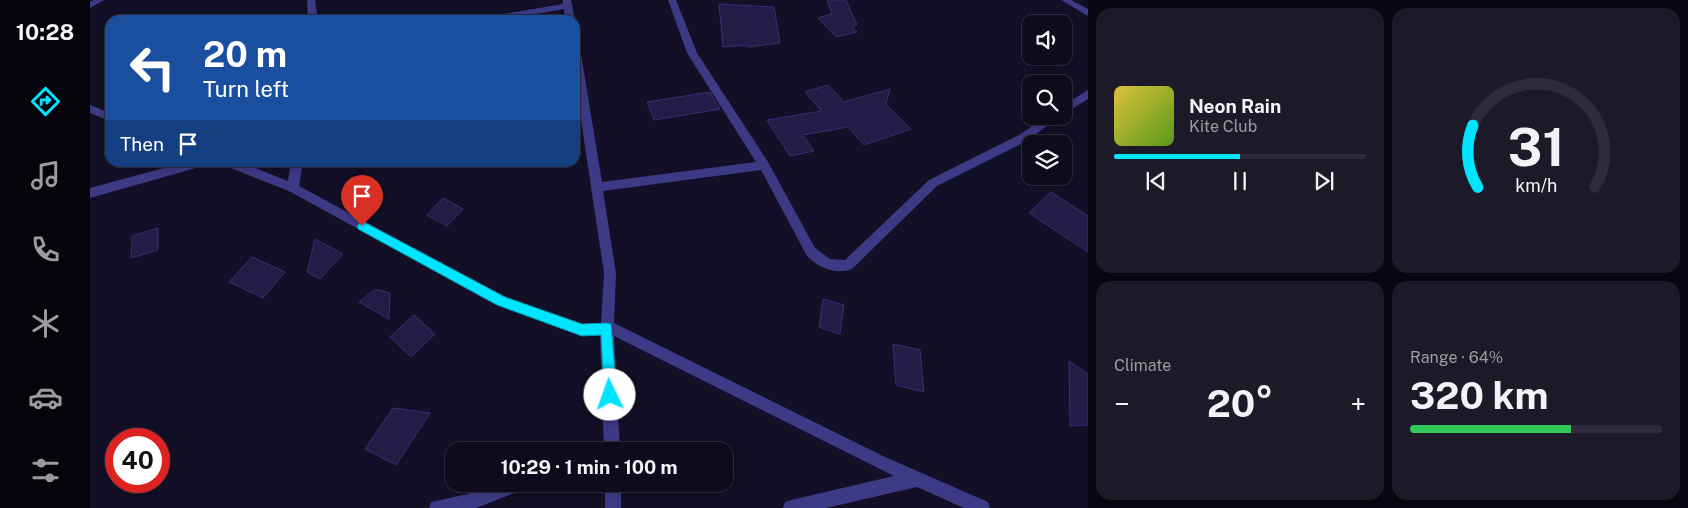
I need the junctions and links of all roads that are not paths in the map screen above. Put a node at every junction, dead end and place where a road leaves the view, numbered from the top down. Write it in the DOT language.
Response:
graph roads {
  1 [pos="100,0"];
  2 [pos="311,0"];
  3 [pos="672,0"];
  4 [pos="1065,0"];
  5 [pos="567,3"];
  6 [pos="90,5"];
  7 [pos="1088,13"];
  8 [pos="312,15"];
  9 [pos="510,15"];
  10 [pos="580,80"];
  11 [pos="1088,94"];
  12 [pos="1072,105"];
  13 [pos="90,109"];
  14 [pos="105,115"];
  15 [pos="1042,125"];
  16 [pos="764,164"];
  17 [pos="185,167"];
  18 [pos="240,167"];
  19 [pos="296,167"];
  20 [pos="597,187"];
  21 [pos="293,188"];
  22 [pos="90,193"];
  23 [pos="607,328"];
  24 [pos="610,442"];
  25 [pos="918,480"];
  26 [pos="498,492"];
  27 [pos="613,492"];
  28 [pos="797,507"];
  29 [pos="437,508"];
  30 [pos="613,508"];
  31 [pos="982,508"];
  1 -- 6 [label="street"];
  2 -- 8 [label="street"];
  3 -- 16 [label="street"];
  4 -- 7 [label="street"];
  5 -- 9 [label="street"];
  10 -- 20 [label="street"];
  11 -- 12 [label="street"];
  13 -- 14 [label="street"];
  15 -- 16 [label="street"];
  16 -- 20 [label="street"];
  17 -- 22 [label="street"];
  18 -- 21 [label="street"];
  19 -- 21 [label="street"];
  20 -- 23 [label="street"];
  21 -- 23 [label="street"];
  23 -- 24 [label="street"];
  23 -- 25 [label="street"];
  25 -- 28 [label="street"];
  25 -- 31 [label="street"];
  26 -- 29 [label="street"];
  27 -- 30 [label="street"];
}
